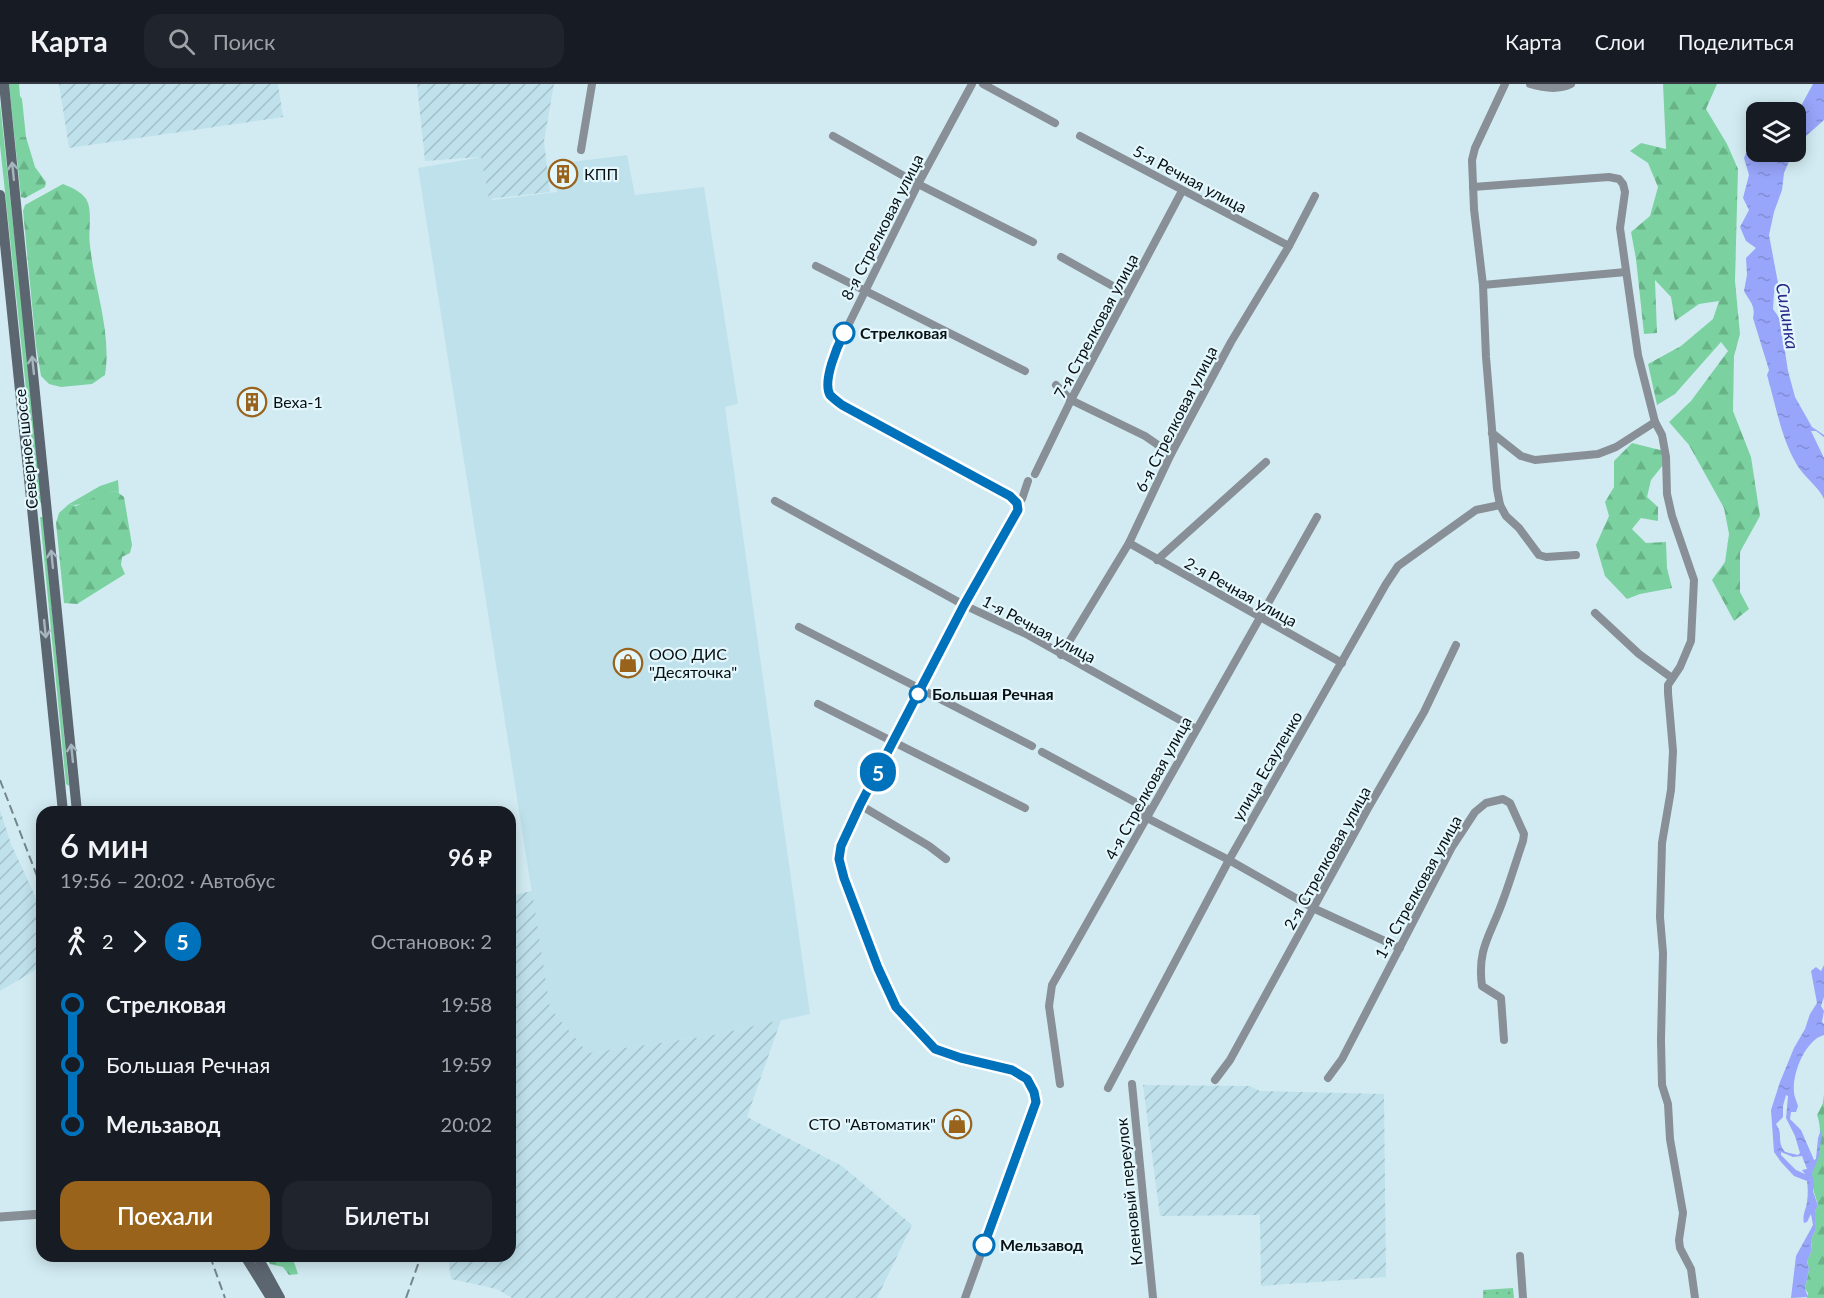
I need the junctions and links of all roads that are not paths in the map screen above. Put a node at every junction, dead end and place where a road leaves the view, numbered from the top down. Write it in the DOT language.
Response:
graph roads {
  1 [pos="4,84"];
  2 [pos="592,84"];
  3 [pos="972,84"];
  4 [pos="983,84"];
  5 [pos="1504,84"];
  6 [pos="1530,84"];
  7 [pos="1571,84"];
  8 [pos="1055,123"];
  9 [pos="833,136"];
  10 [pos="1080,136"];
  11 [pos="581,150"];
  12 [pos="918,184"];
  13 [pos="1473,187"];
  14 [pos="1182,191"];
  15 [pos="0,195"];
  16 [pos="1315,196"];
  17 [pos="1033,242"];
  18 [pos="1289,246"];
  19 [pos="1061,257"];
  20 [pos="816,266"];
  21 [pos="1626,272"];
  22 [pos="1483,285"];
  23 [pos="865,290"];
  24 [pos="1127,294"];
  25 [pos="1025,371"];
  26 [pos="1056,385"];
  27 [pos="1071,400"];
  28 [pos="1655,422"];
  29 [pos="1492,433"];
  30 [pos="1171,454"];
  31 [pos="1266,462"];
  32 [pos="1035,474"];
  33 [pos="1028,481"];
  34 [pos="775,501"];
  35 [pos="1017,503"];
  36 [pos="1500,506"];
  37 [pos="47,509"];
  38 [pos="34,510"];
  39 [pos="1317,517"];
  40 [pos="1129,543"];
  41 [pos="1576,555"];
  42 [pos="1156,560"];
  43 [pos="964,605"];
  44 [pos="1595,613"];
  45 [pos="1259,618"];
  46 [pos="799,627"];
  47 [pos="1456,645"];
  48 [pos="1061,655"];
  49 [pos="1341,663"];
  50 [pos="1672,678"];
  51 [pos="920,690"];
  52 [pos="818,704"];
  53 [pos="1196,729"];
  54 [pos="894,742"];
  55 [pos="1032,746"];
  56 [pos="1042,752"];
  57 [pos="76,794"];
  58 [pos="62,796"];
  59 [pos="860,805"];
  60 [pos="63,806"];
  61 [pos="77,806"];
  62 [pos="1026,808"];
  63 [pos="1145,817"];
  64 [pos="946,858"];
  65 [pos="1229,860"];
  66 [pos="1315,909"];
  67 [pos="1400,948"];
  68 [pos="1504,1040"];
  69 [pos="1328,1078"];
  70 [pos="1215,1080"];
  71 [pos="1060,1084"];
  72 [pos="1132,1084"];
  73 [pos="1108,1088"];
  74 [pos="36,1214"];
  75 [pos="0,1217"];
  76 [pos="1520,1256"];
  77 [pos="249,1262"];
  78 [pos="260,1262"];
  79 [pos="271,1298"];
  80 [pos="280,1298"];
  81 [pos="965,1298"];
  82 [pos="1153,1298"];
  83 [pos="1523,1298"];
  84 [pos="1695,1298"];
  37 -- 1 [label="main road, Северное шоссе, one-way"];
  2 -- 11 [label="street"];
  3 -- 12 [label="street, 8-я Стрелковая улица"];
  4 -- 8 [label="street"];
  5 -- 13 [label="street"];
  6 -- 7 [label="street"];
  9 -- 12 [label="street"];
  10 -- 14 [label="street, 5-я Речная улица"];
  12 -- 17 [label="street"];
  12 -- 23 [label="street, 8-я Стрелковая улица"];
  13 -- 21 [label="street"];
  13 -- 22 [label="street"];
  14 -- 18 [label="street, 5-я Речная улица"];
  14 -- 24 [label="street, 7-я Стрелковая улица"];
  15 -- 38 [label="main road, Северное шоссе"];
  16 -- 18 [label="street, 6-я Стрелковая улица"];
  18 -- 30 [label="street, 6-я Стрелковая улица"];
  19 -- 24 [label="street"];
  20 -- 23 [label="street"];
  21 -- 22 [label="street"];
  21 -- 28 [label="street"];
  22 -- 29 [label="street"];
  23 -- 25 [label="street"];
  23 -- 35 [label="street, 8-я Стрелковая улица"];
  24 -- 27 [label="street, 7-я Стрелковая улица"];
  26 -- 27 [label="street"];
  27 -- 30 [label="street"];
  27 -- 32 [label="street, 7-я Стрелковая улица"];
  28 -- 29 [label="street"];
  28 -- 50 [label="street"];
  29 -- 36 [label="street"];
  30 -- 40 [label="street, 6-я Стрелковая улица"];
  31 -- 42 [label="street"];
  33 -- 35 [label="street"];
  34 -- 43 [label="street, 1-я Речная улица"];
  35 -- 43 [label="street"];
  36 -- 41 [label="street"];
  36 -- 49 [label="street, улица Есауленко"];
  37 -- 38 [label="main road"];
  57 -- 37 [label="main road, Северное шоссе, one-way"];
  38 -- 58 [label="main road, Северное шоссе, one-way"];
  39 -- 45 [label="street, 4-я Стрелковая улица"];
  40 -- 42 [label="street, 2-я Речная улица"];
  40 -- 48 [label="street, 6-я Стрелковая улица"];
  42 -- 45 [label="street, 2-я Речная улица"];
  43 -- 48 [label="street, 1-я Речная улица"];
  43 -- 51 [label="street"];
  44 -- 50 [label="street"];
  45 -- 49 [label="street, 2-я Речная улица"];
  45 -- 53 [label="street, 4-я Стрелковая улица"];
  46 -- 51 [label="street"];
  47 -- 66 [label="street, 2-я Стрелковая улица"];
  48 -- 53 [label="street, 1-я Речная улица"];
  49 -- 65 [label="street, улица Есауленко"];
  50 -- 84 [label="street"];
  51 -- 54 [label="street"];
  51 -- 55 [label="street"];
  52 -- 54 [label="street"];
  53 -- 63 [label="street, 4-я Стрелковая улица"];
  54 -- 59 [label="street"];
  54 -- 62 [label="street"];
  56 -- 63 [label="street"];
  57 -- 58 [label="main road"];
  57 -- 61 [label="main road, Северное шоссе"];
  58 -- 60 [label="main road, Северное шоссе"];
  59 -- 64 [label="street"];
  59 -- 81 [label="street"];
  63 -- 65 [label="street"];
  63 -- 71 [label="street, 4-я Стрелковая улица"];
  65 -- 66 [label="street"];
  65 -- 73 [label="street, улица Есауленко"];
  66 -- 67 [label="street"];
  66 -- 70 [label="street, 2-я Стрелковая улица"];
  67 -- 68 [label="street, 1-я Стрелковая улица"];
  67 -- 69 [label="street, 1-я Стрелковая улица"];
  72 -- 82 [label="street, Кленовый переулок"];
  74 -- 75 [label="street"];
  76 -- 83 [label="street"];
  77 -- 79 [label="main road"];
  78 -- 80 [label="main road"];
}
